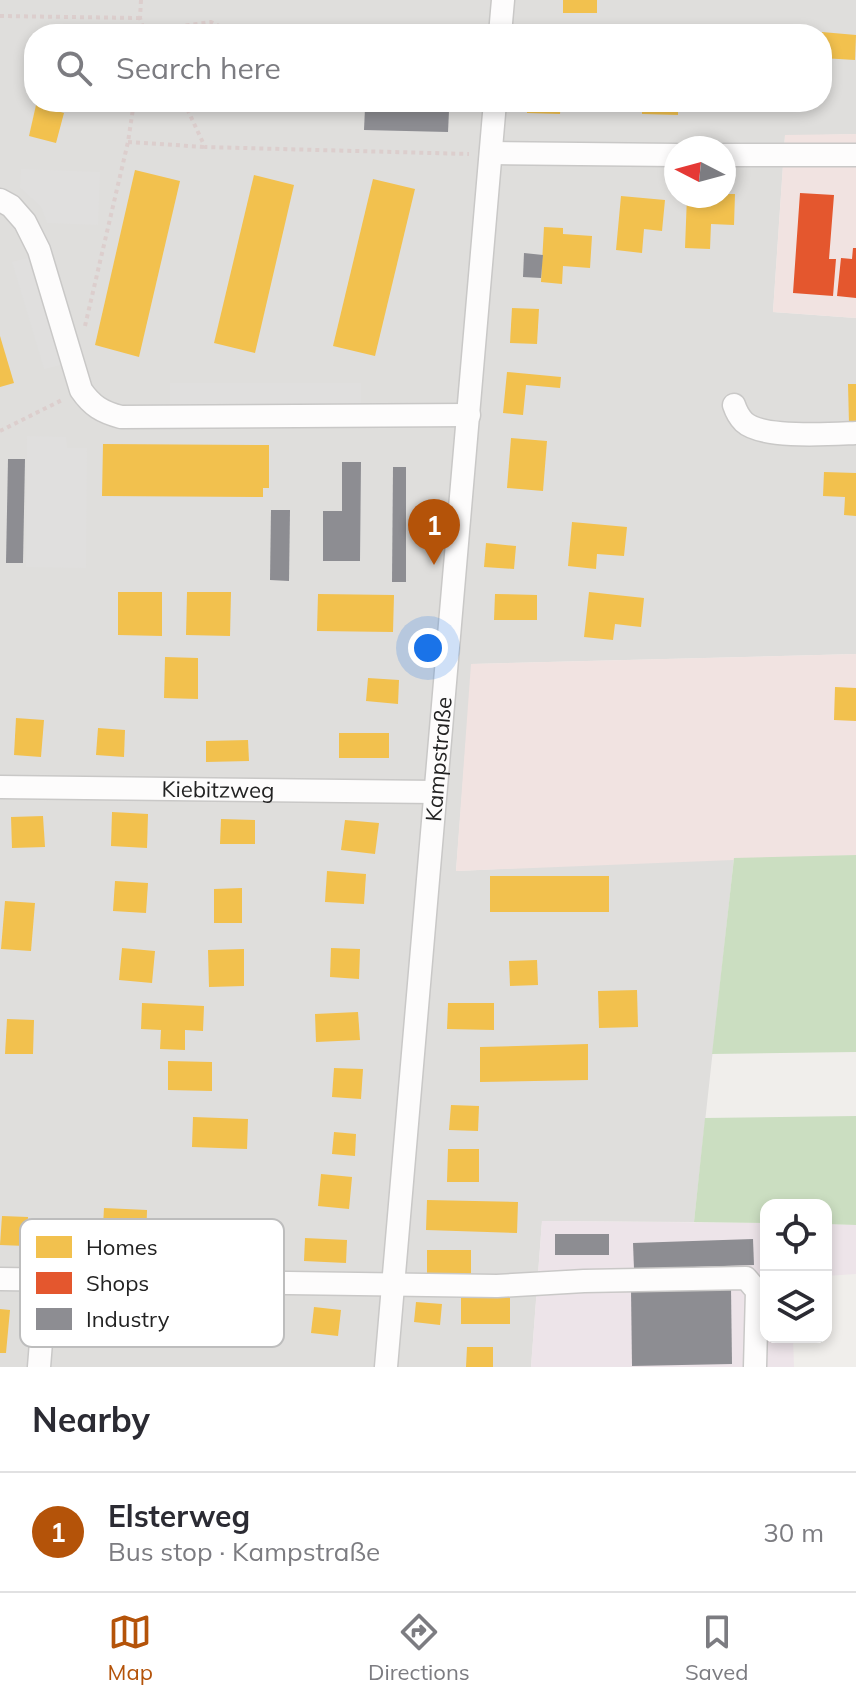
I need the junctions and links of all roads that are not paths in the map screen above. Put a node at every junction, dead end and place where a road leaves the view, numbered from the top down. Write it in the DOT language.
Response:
graph roads {
  1 [pos="503,0"];
  2 [pos="501,24"];
  3 [pos="494,112"];
  4 [pos="491,153"];
  5 [pos="664,155"];
  6 [pos="736,155"];
  7 [pos="856,155"];
  8 [pos="0,200"];
  9 [pos="734,405"];
  10 [pos="469,415"];
  11 [pos="856,433"];
  12 [pos="0,787"];
  13 [pos="435,792"];
  14 [pos="0,1279"];
  15 [pos="20,1279"];
  16 [pos="284,1283"];
  17 [pos="394,1284"];
  18 [pos="41,1347"];
  19 [pos="39,1367"];
  20 [pos="386,1367"];
  21 [pos="755,1367"];
  1 -- 2 [label="street"];
  3 -- 4 [label="street, Kampstraße"];
  4 -- 5 [label="street"];
  4 -- 10 [label="street, Kampstraße"];
  6 -- 7 [label="street"];
  8 -- 10 [label="street"];
  9 -- 11 [label="street"];
  10 -- 13 [label="street, Kampstraße"];
  12 -- 13 [label="street, Kiebitzweg"];
  13 -- 17 [label="street, Kampstraße"];
  14 -- 15 [label="street"];
  16 -- 17 [label="street"];
  17 -- 20 [label="street, Kampstraße"];
  17 -- 21 [label="street"];
  18 -- 19 [label="street"];
}
